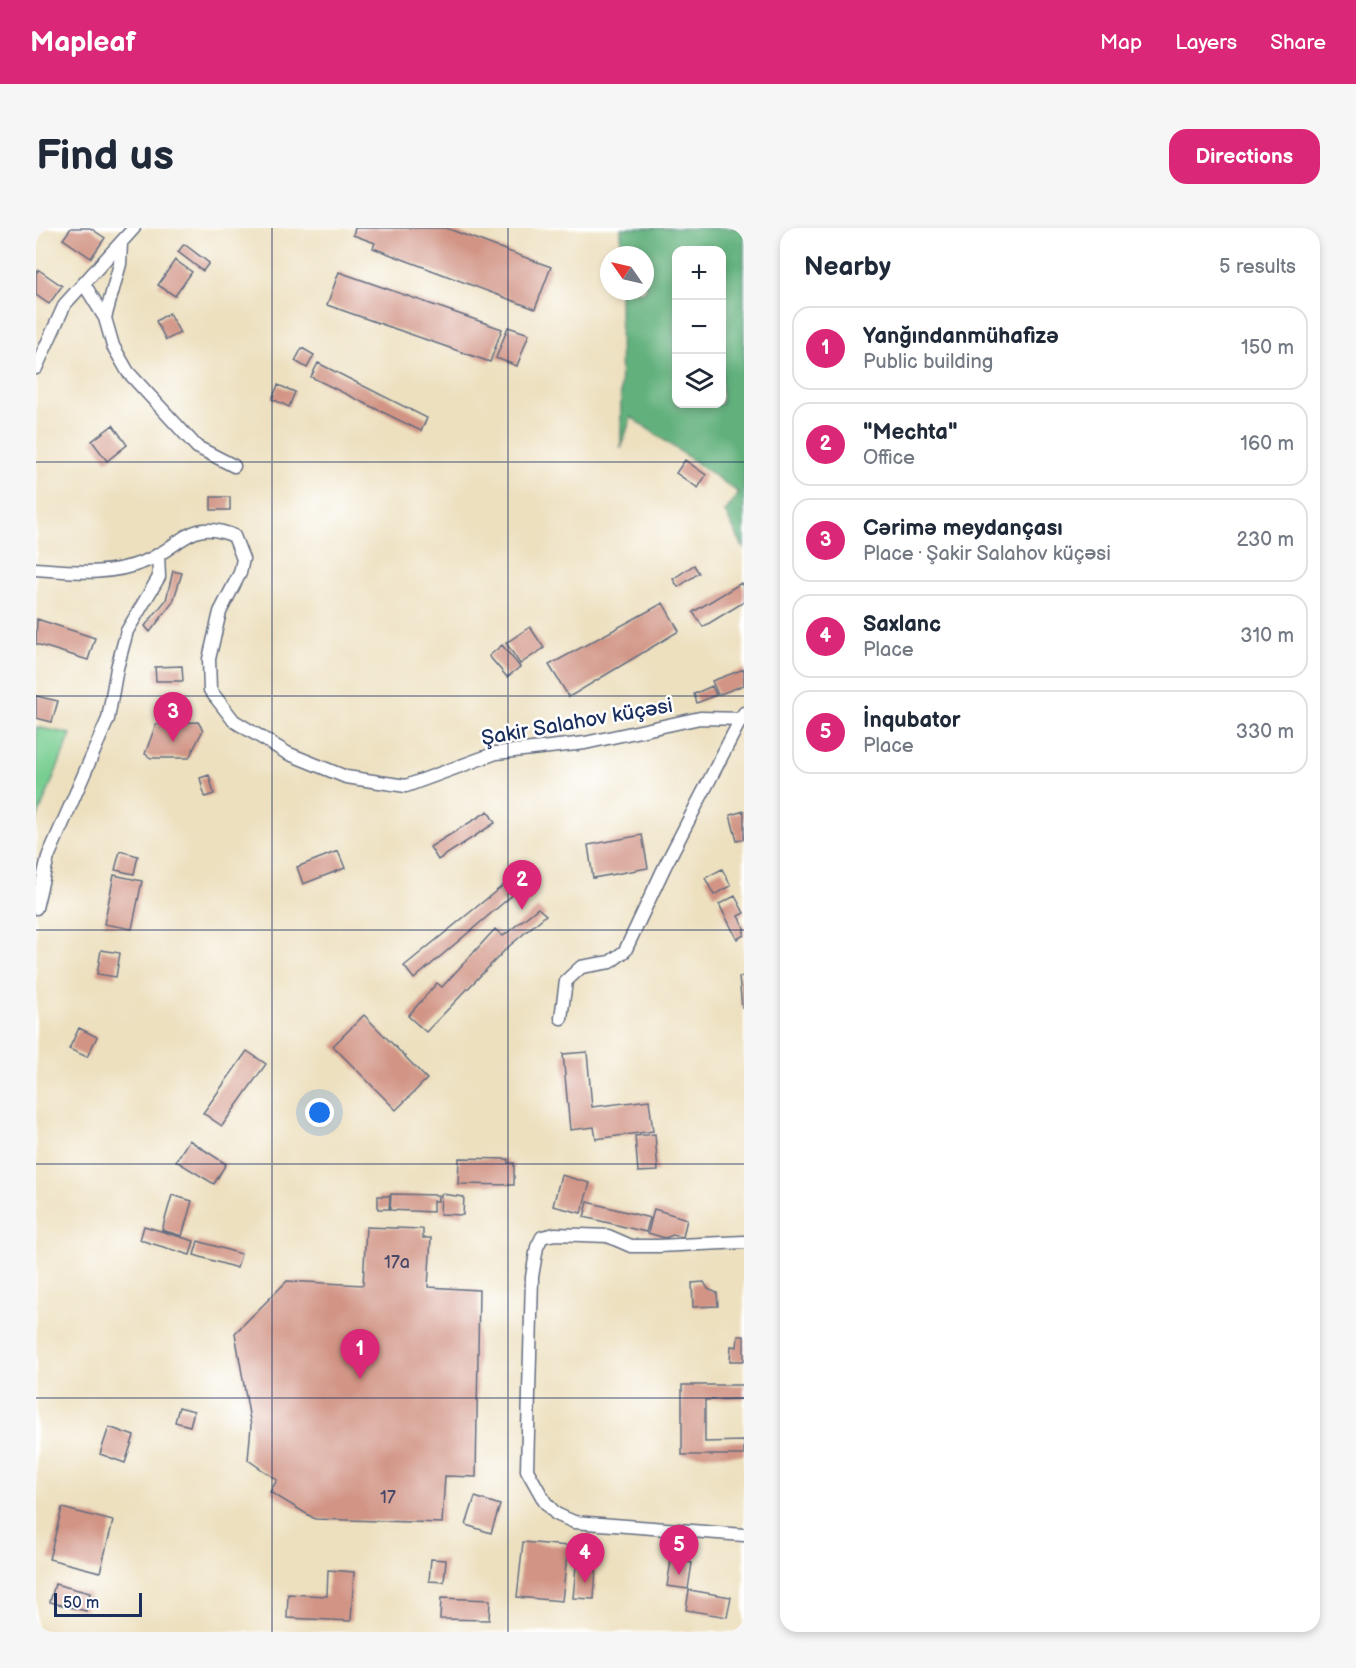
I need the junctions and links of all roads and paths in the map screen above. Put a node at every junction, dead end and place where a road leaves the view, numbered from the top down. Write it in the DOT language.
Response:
graph roads {
  1 [pos="134,228"];
  2 [pos="121,243"];
  3 [pos="84,284"];
  4 [pos="105,318"];
  5 [pos="36,368"];
  6 [pos="234,466"];
  7 [pos="158,554"];
  8 [pos="36,569"];
  9 [pos="743,717"];
  10 [pos="36,908"];
  11 [pos="561,1018"];
  12 [pos="744,1242"];
  13 [pos="744,1536"];
  1 -- 2 [label="street"];
  2 -- 3 [label="street"];
  2 -- 4 [label="street"];
  3 -- 4 [label="street"];
  3 -- 5 [label="street"];
  4 -- 6 [label="street"];
  7 -- 8 [label="street, Şakir Salahov küçəsi"];
  7 -- 9 [label="street, Şakir Salahov küçəsi"];
  7 -- 10 [label="street"];
  9 -- 11 [label="street"];
  12 -- 13 [label="street"];
}
